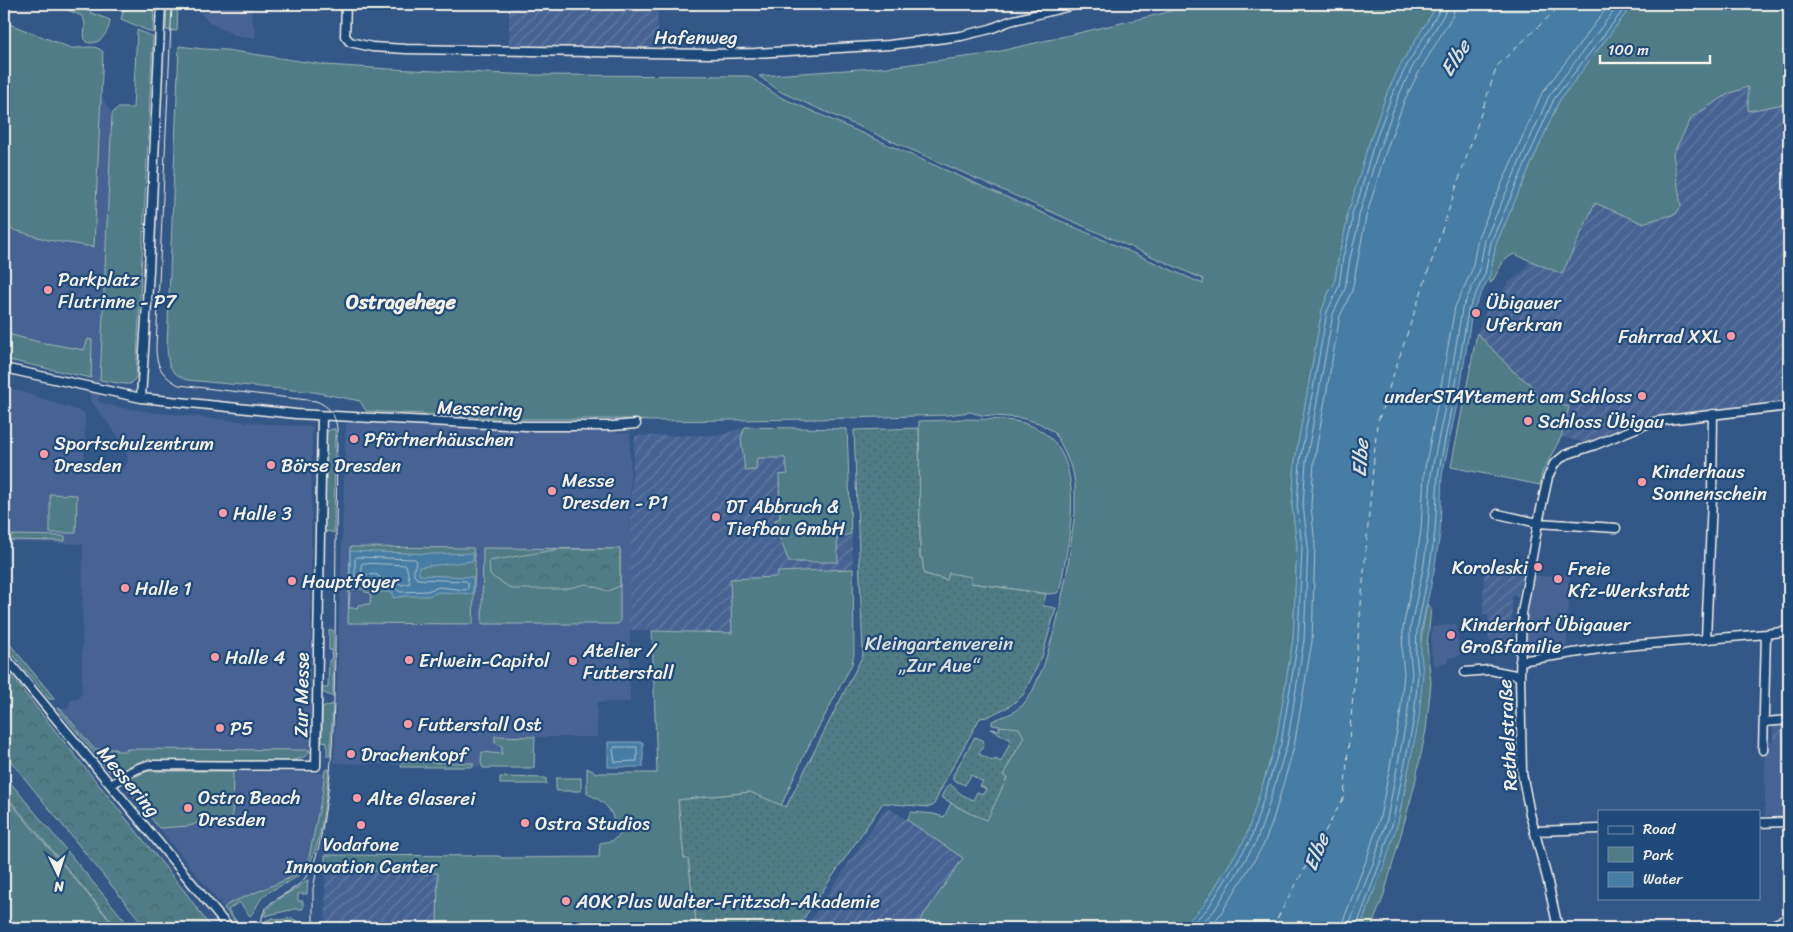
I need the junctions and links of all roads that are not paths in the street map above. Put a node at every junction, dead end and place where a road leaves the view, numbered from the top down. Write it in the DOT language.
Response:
graph roads {
  1 [pos="161,4"];
  2 [pos="346,4"];
  3 [pos="1078,4"];
  4 [pos="4,368"];
  5 [pos="141,398"];
  6 [pos="1789,406"];
  7 [pos="1713,414"];
  8 [pos="322,416"];
  9 [pos="636,424"];
  10 [pos="1498,514"];
  11 [pos="1538,523"];
  12 [pos="1616,528"];
  13 [pos="1789,631"];
  14 [pos="1766,634"];
  15 [pos="1706,639"];
  16 [pos="4,656"];
  17 [pos="1520,660"];
  18 [pos="1464,672"];
  19 [pos="1520,676"];
  20 [pos="1789,720"];
  21 [pos="1764,722"];
  22 [pos="1763,750"];
  23 [pos="112,785"];
  24 [pos="1789,822"];
  25 [pos="1760,823"];
  26 [pos="1598,829"];
  27 [pos="1534,831"];
  28 [pos="1789,918"];
  29 [pos="229,928"];
  30 [pos="1558,928"];
  31 [pos="1765,928"];
  1 -- 5 [label="street"];
  2 -- 3 [label="street, Hafenweg"];
  4 -- 5 [label="street"];
  5 -- 8 [label="street, Messering"];
  6 -- 7 [label="street"];
  7 -- 11 [label="street, Rethelstraße"];
  7 -- 15 [label="street"];
  8 -- 9 [label="street, Messering"];
  8 -- 23 [label="street, Zur Messe"];
  10 -- 11 [label="street"];
  11 -- 12 [label="street"];
  11 -- 17 [label="street, Rethelstraße"];
  13 -- 14 [label="street"];
  14 -- 15 [label="street"];
  14 -- 21 [label="street"];
  15 -- 17 [label="street"];
  16 -- 23 [label="street, Messering"];
  17 -- 19 [label="street, Rethelstraße"];
  18 -- 19 [label="street"];
  19 -- 27 [label="street, Rethelstraße"];
  20 -- 21 [label="street"];
  21 -- 22 [label="street"];
  23 -- 29 [label="street, Messering"];
  24 -- 25 [label="street"];
  26 -- 27 [label="street"];
  27 -- 30 [label="street, Rethelstraße"];
  28 -- 31 [label="street"];
}
